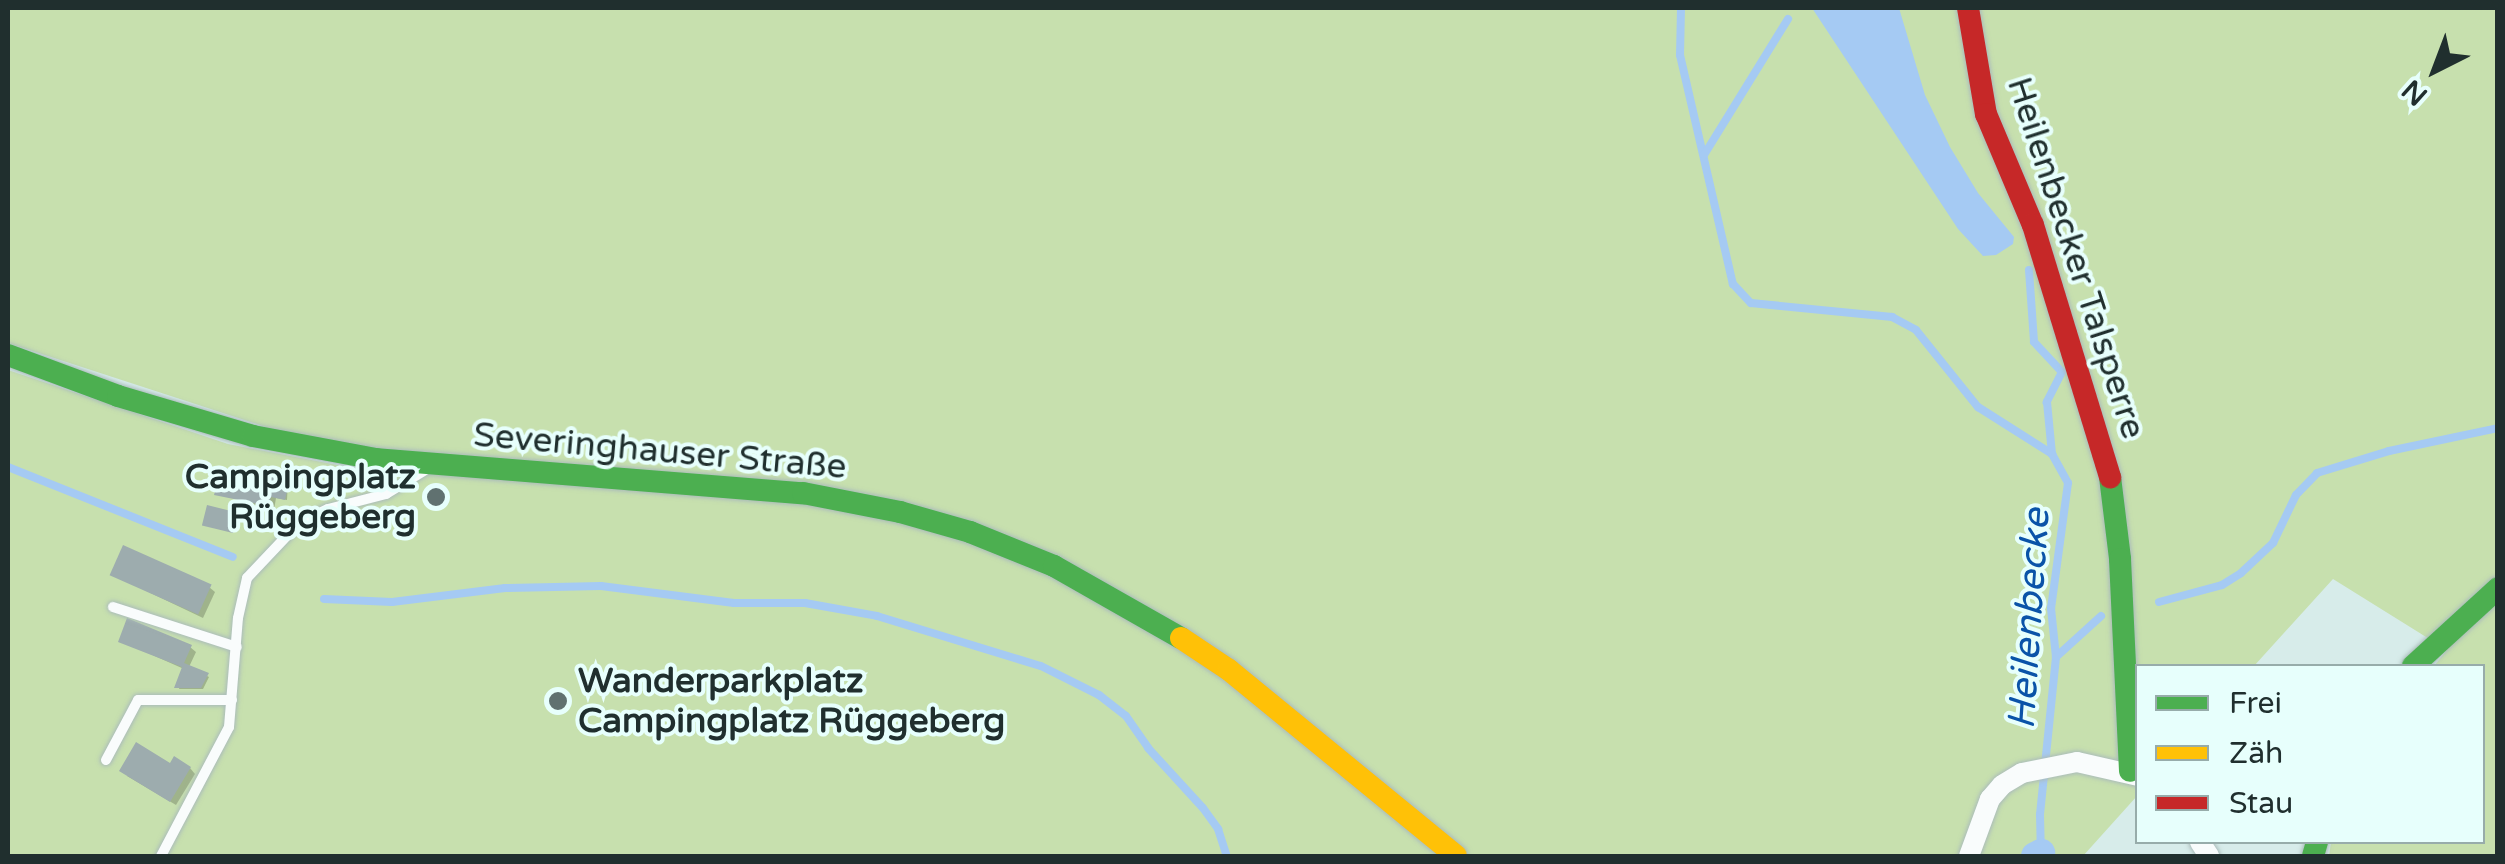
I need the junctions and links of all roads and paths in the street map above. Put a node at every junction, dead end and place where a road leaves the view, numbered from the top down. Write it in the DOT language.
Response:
graph roads {
  1 [pos="1968,8"];
  2 [pos="8,355"];
  3 [pos="432,466"];
  4 [pos="2498,588"];
  5 [pos="113,607"];
  6 [pos="237,647"];
  7 [pos="2415,664"];
  8 [pos="232,700"];
  9 [pos="106,760"];
  10 [pos="2134,773"];
  11 [pos="160,856"];
  12 [pos="1456,856"];
  13 [pos="1969,856"];
  1 -- 10 [label="street, Heilenbecker Talsperre"];
  2 -- 3 [label="street, Severinghauser Straße"];
  3 -- 6 [label="lane"];
  3 -- 12 [label="street, Severinghauser Straße"];
  4 -- 7 [label="street"];
  5 -- 6 [label="lane"];
  6 -- 8 [label="lane"];
  8 -- 9 [label="lane"];
  8 -- 11 [label="lane"];
  10 -- 13 [label="street"];
}
